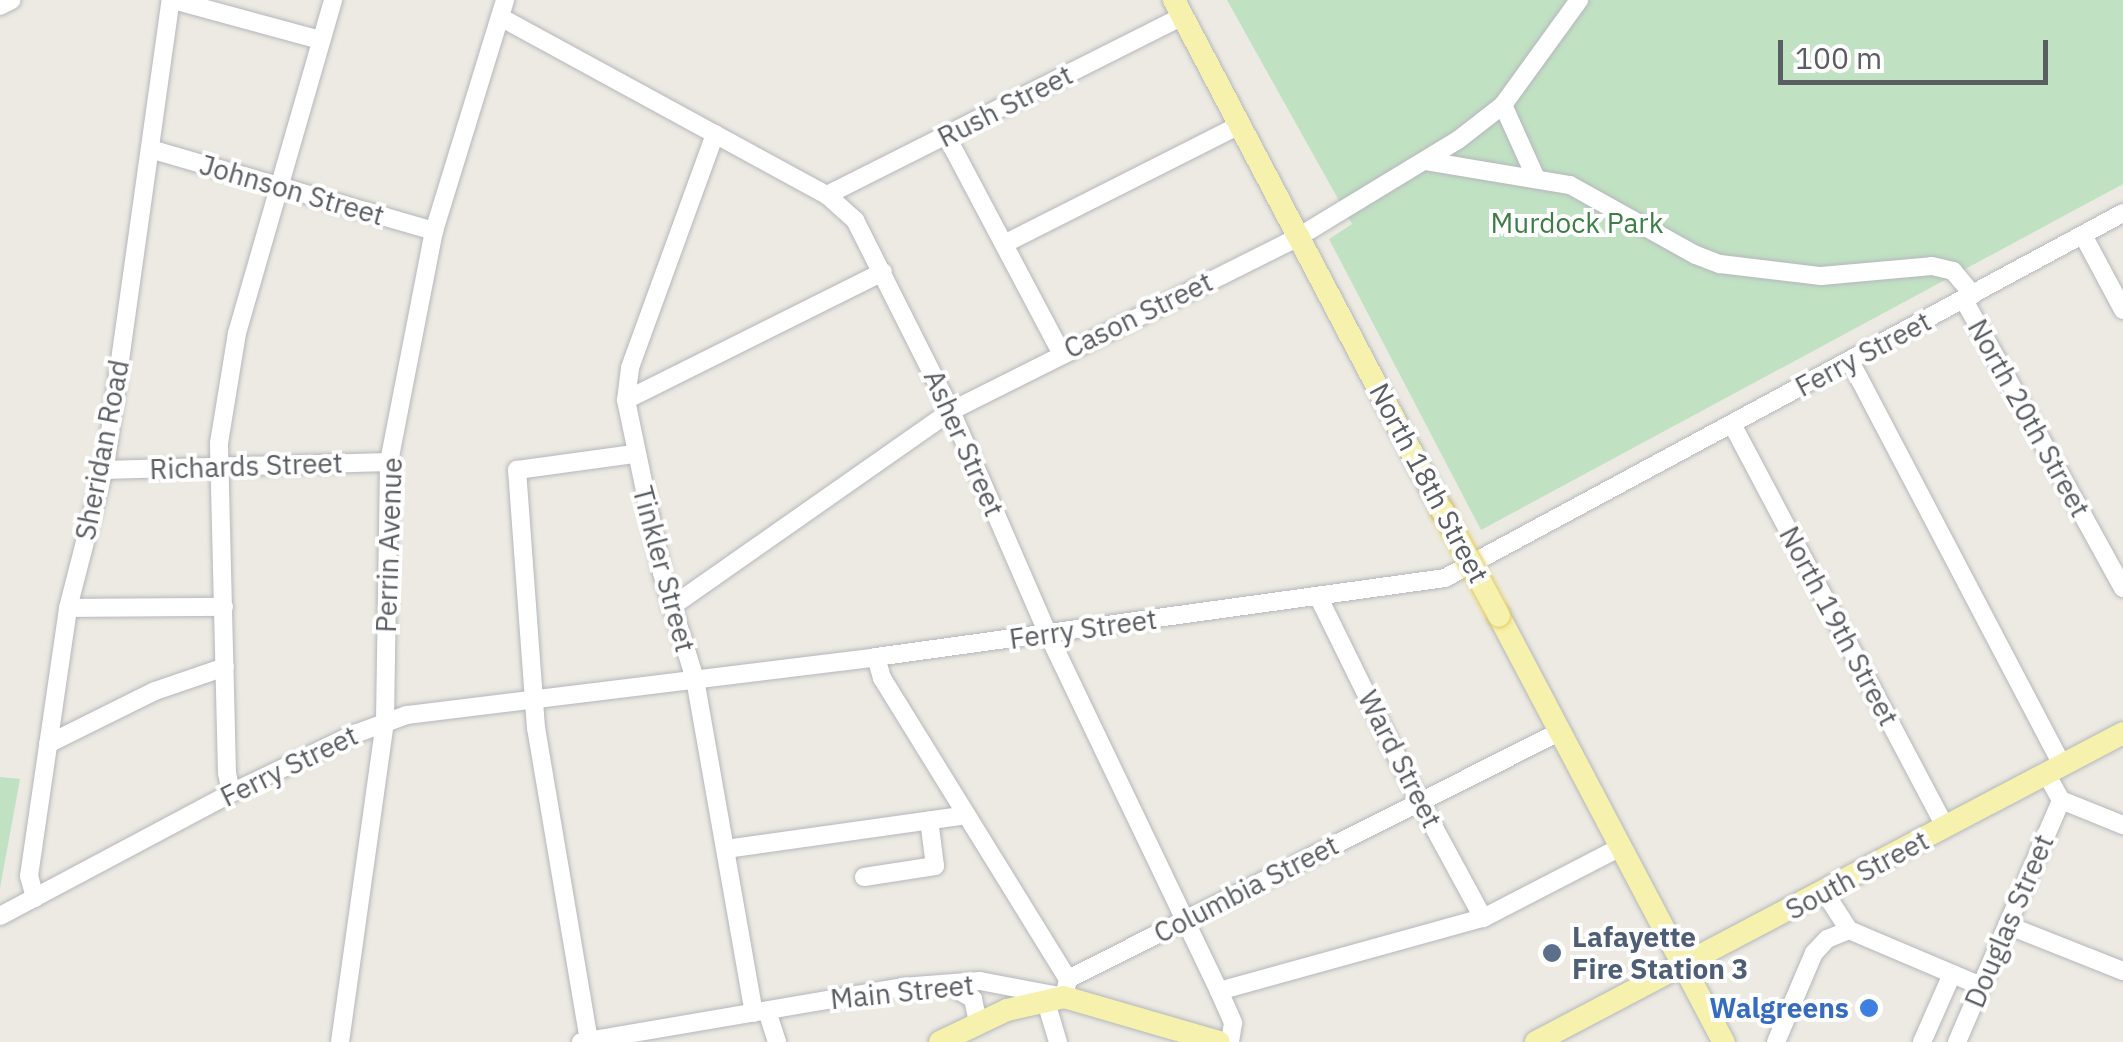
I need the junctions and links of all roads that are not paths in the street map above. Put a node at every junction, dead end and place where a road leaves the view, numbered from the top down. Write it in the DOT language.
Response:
graph roads {
  1 [pos="12,0"];
  2 [pos="172,0"];
  3 [pos="333,0"];
  4 [pos="1579,0"];
  5 [pos="0,2"];
  6 [pos="502,8"];
  7 [pos="1178,8"];
  8 [pos="320,40"];
  9 [pos="1503,105"];
  10 [pos="1240,124"];
  11 [pos="715,134"];
  12 [pos="947,137"];
  13 [pos="150,148"];
  14 [pos="1426,161"];
  15 [pos="1535,176"];
  16 [pos="281,187"];
  17 [pos="827,195"];
  18 [pos="2123,213"];
  19 [pos="434,231"];
  20 [pos="2084,234"];
  21 [pos="1300,236"];
  22 [pos="1004,244"];
  23 [pos="883,272"];
  24 [pos="1969,298"];
  25 [pos="2123,310"];
  26 [pos="1061,352"];
  27 [pos="1850,360"];
  28 [pos="626,400"];
  29 [pos="951,411"];
  30 [pos="1732,424"];
  31 [pos="634,454"];
  32 [pos="388,462"];
  33 [pos="221,467"];
  34 [pos="103,470"];
  35 [pos="2123,588"];
  36 [pos="1320,598"];
  37 [pos="672,607"];
  38 [pos="68,608"];
  39 [pos="224,608"];
  40 [pos="1048,634"];
  41 [pos="876,657"];
  42 [pos="225,666"];
  43 [pos="695,678"];
  44 [pos="532,699"];
  45 [pos="385,721"];
  46 [pos="1559,732"];
  47 [pos="2123,733"];
  48 [pos="48,744"];
  49 [pos="2055,771"];
  50 [pos="231,793"];
  51 [pos="1420,800"];
  52 [pos="2061,800"];
  53 [pos="967,814"];
  54 [pos="928,820"];
  55 [pos="2123,824"];
  56 [pos="1946,828"];
  57 [pos="726,849"];
  58 [pos="1614,851"];
  59 [pos="864,877"];
  60 [pos="1825,893"];
  61 [pos="35,898"];
  62 [pos="0,916"];
  63 [pos="1484,918"];
  64 [pos="1186,920"];
  65 [pos="2007,925"];
  66 [pos="1849,930"];
  67 [pos="1686,965"];
  68 [pos="2123,971"];
  69 [pos="1952,974"];
  70 [pos="949,985"];
  71 [pos="1980,986"];
  72 [pos="1219,990"];
  73 [pos="1059,993"];
  74 [pos="760,1012"];
  75 [pos="978,1023"];
  76 [pos="595,1041"];
  77 [pos="340,1042"];
  78 [pos="777,1042"];
  79 [pos="940,1042"];
  80 [pos="1058,1042"];
  81 [pos="1219,1042"];
  82 [pos="1230,1042"];
  83 [pos="1536,1042"];
  84 [pos="1724,1042"];
  85 [pos="1776,1042"];
  86 [pos="1922,1042"];
  87 [pos="1957,1042"];
  1 -- 5 [label="street"];
  2 -- 8 [label="street"];
  2 -- 13 [label="street, Sheridan Road"];
  3 -- 8 [label="street"];
  4 -- 9 [label="street, Cason Street"];
  6 -- 11 [label="street, Asher Street"];
  6 -- 19 [label="street, Perrin Avenue"];
  7 -- 10 [label="main road, North 18th Street"];
  7 -- 12 [label="street, Rush Street"];
  8 -- 16 [label="street"];
  9 -- 14 [label="street, Cason Street"];
  9 -- 15 [label="street"];
  10 -- 21 [label="main road, North 18th Street"];
  10 -- 22 [label="street"];
  11 -- 17 [label="street, Asher Street"];
  11 -- 28 [label="street, Tinkler Street"];
  12 -- 17 [label="street, Rush Street"];
  12 -- 22 [label="street"];
  13 -- 16 [label="street, Johnson Street"];
  13 -- 34 [label="street, Sheridan Road"];
  14 -- 15 [label="street"];
  14 -- 21 [label="street, Cason Street"];
  15 -- 24 [label="street"];
  16 -- 19 [label="street, Johnson Street"];
  16 -- 33 [label="street"];
  17 -- 23 [label="street, Asher Street"];
  18 -- 20 [label="street, Ferry Street"];
  19 -- 32 [label="street, Perrin Avenue"];
  20 -- 24 [label="street, Ferry Street"];
  20 -- 25 [label="street"];
  21 -- 26 [label="street, Cason Street"];
  21 -- 46 [label="main road, North 18th Street, bridge"];
  22 -- 26 [label="street"];
  23 -- 28 [label="street"];
  23 -- 29 [label="street, Asher Street"];
  24 -- 27 [label="street, Ferry Street"];
  24 -- 35 [label="street, North 20th Street"];
  26 -- 29 [label="street, Cason Street"];
  27 -- 30 [label="street, Ferry Street"];
  27 -- 49 [label="street"];
  28 -- 31 [label="street, Tinkler Street"];
  29 -- 37 [label="street, Cason Street"];
  29 -- 40 [label="street, Asher Street"];
  30 -- 36 [label="street, Ferry Street"];
  30 -- 56 [label="street, North 19th Street"];
  31 -- 37 [label="street, Tinkler Street"];
  31 -- 44 [label="street"];
  32 -- 33 [label="street, Richards Street"];
  32 -- 45 [label="street, Perrin Avenue"];
  33 -- 34 [label="street, Richards Street"];
  33 -- 39 [label="street"];
  34 -- 38 [label="street, Sheridan Road"];
  36 -- 40 [label="street, Ferry Street"];
  36 -- 51 [label="street, Ward Street"];
  37 -- 43 [label="street, Tinkler Street"];
  38 -- 39 [label="street"];
  38 -- 48 [label="street, Sheridan Road"];
  39 -- 42 [label="street"];
  40 -- 41 [label="street, Ferry Street"];
  40 -- 64 [label="street, Asher Street"];
  41 -- 43 [label="street, Ferry Street"];
  41 -- 53 [label="street"];
  42 -- 48 [label="street"];
  42 -- 50 [label="street"];
  43 -- 44 [label="street, Ferry Street"];
  43 -- 57 [label="street, Tinkler Street"];
  44 -- 45 [label="street, Ferry Street"];
  44 -- 76 [label="street"];
  45 -- 50 [label="street, Ferry Street"];
  45 -- 77 [label="street, Perrin Avenue"];
  46 -- 51 [label="street, Columbia Street"];
  46 -- 67 [label="main road, North 18th Street"];
  47 -- 49 [label="main road, South Street"];
  48 -- 61 [label="street, Sheridan Road"];
  49 -- 52 [label="street"];
  49 -- 56 [label="main road, South Street"];
  50 -- 61 [label="street, Ferry Street"];
  51 -- 63 [label="street, Ward Street"];
  51 -- 64 [label="street, Columbia Street"];
  52 -- 55 [label="street"];
  52 -- 65 [label="street, Douglas Street"];
  53 -- 54 [label="street"];
  53 -- 73 [label="street"];
  54 -- 57 [label="street"];
  54 -- 59 [label="street"];
  56 -- 60 [label="main road, South Street"];
  57 -- 74 [label="street, Tinkler Street"];
  58 -- 63 [label="street"];
  60 -- 66 [label="street"];
  60 -- 67 [label="main road, South Street"];
  61 -- 62 [label="street, Ferry Street"];
  63 -- 72 [label="street"];
  64 -- 72 [label="street, Asher Street"];
  64 -- 73 [label="street, Columbia Street"];
  65 -- 68 [label="street"];
  65 -- 71 [label="street, Douglas Street"];
  66 -- 69 [label="street"];
  66 -- 85 [label="street"];
  67 -- 83 [label="main road, South Street"];
  67 -- 84 [label="main road, North 18th Street"];
  69 -- 71 [label="street"];
  69 -- 86 [label="street"];
  70 -- 73 [label="street, Main Street"];
  70 -- 74 [label="street, Main Street"];
  70 -- 75 [label="street"];
  71 -- 87 [label="street, Douglas Street"];
  72 -- 82 [label="street, Asher Street"];
  73 -- 75 [label="main road, Columbia Street"];
  73 -- 80 [label="street"];
  73 -- 81 [label="main road, Main Street"];
  74 -- 76 [label="street, Main Street"];
  74 -- 78 [label="street, Tinkler Street"];
  75 -- 79 [label="main road, Columbia Street"];
}
